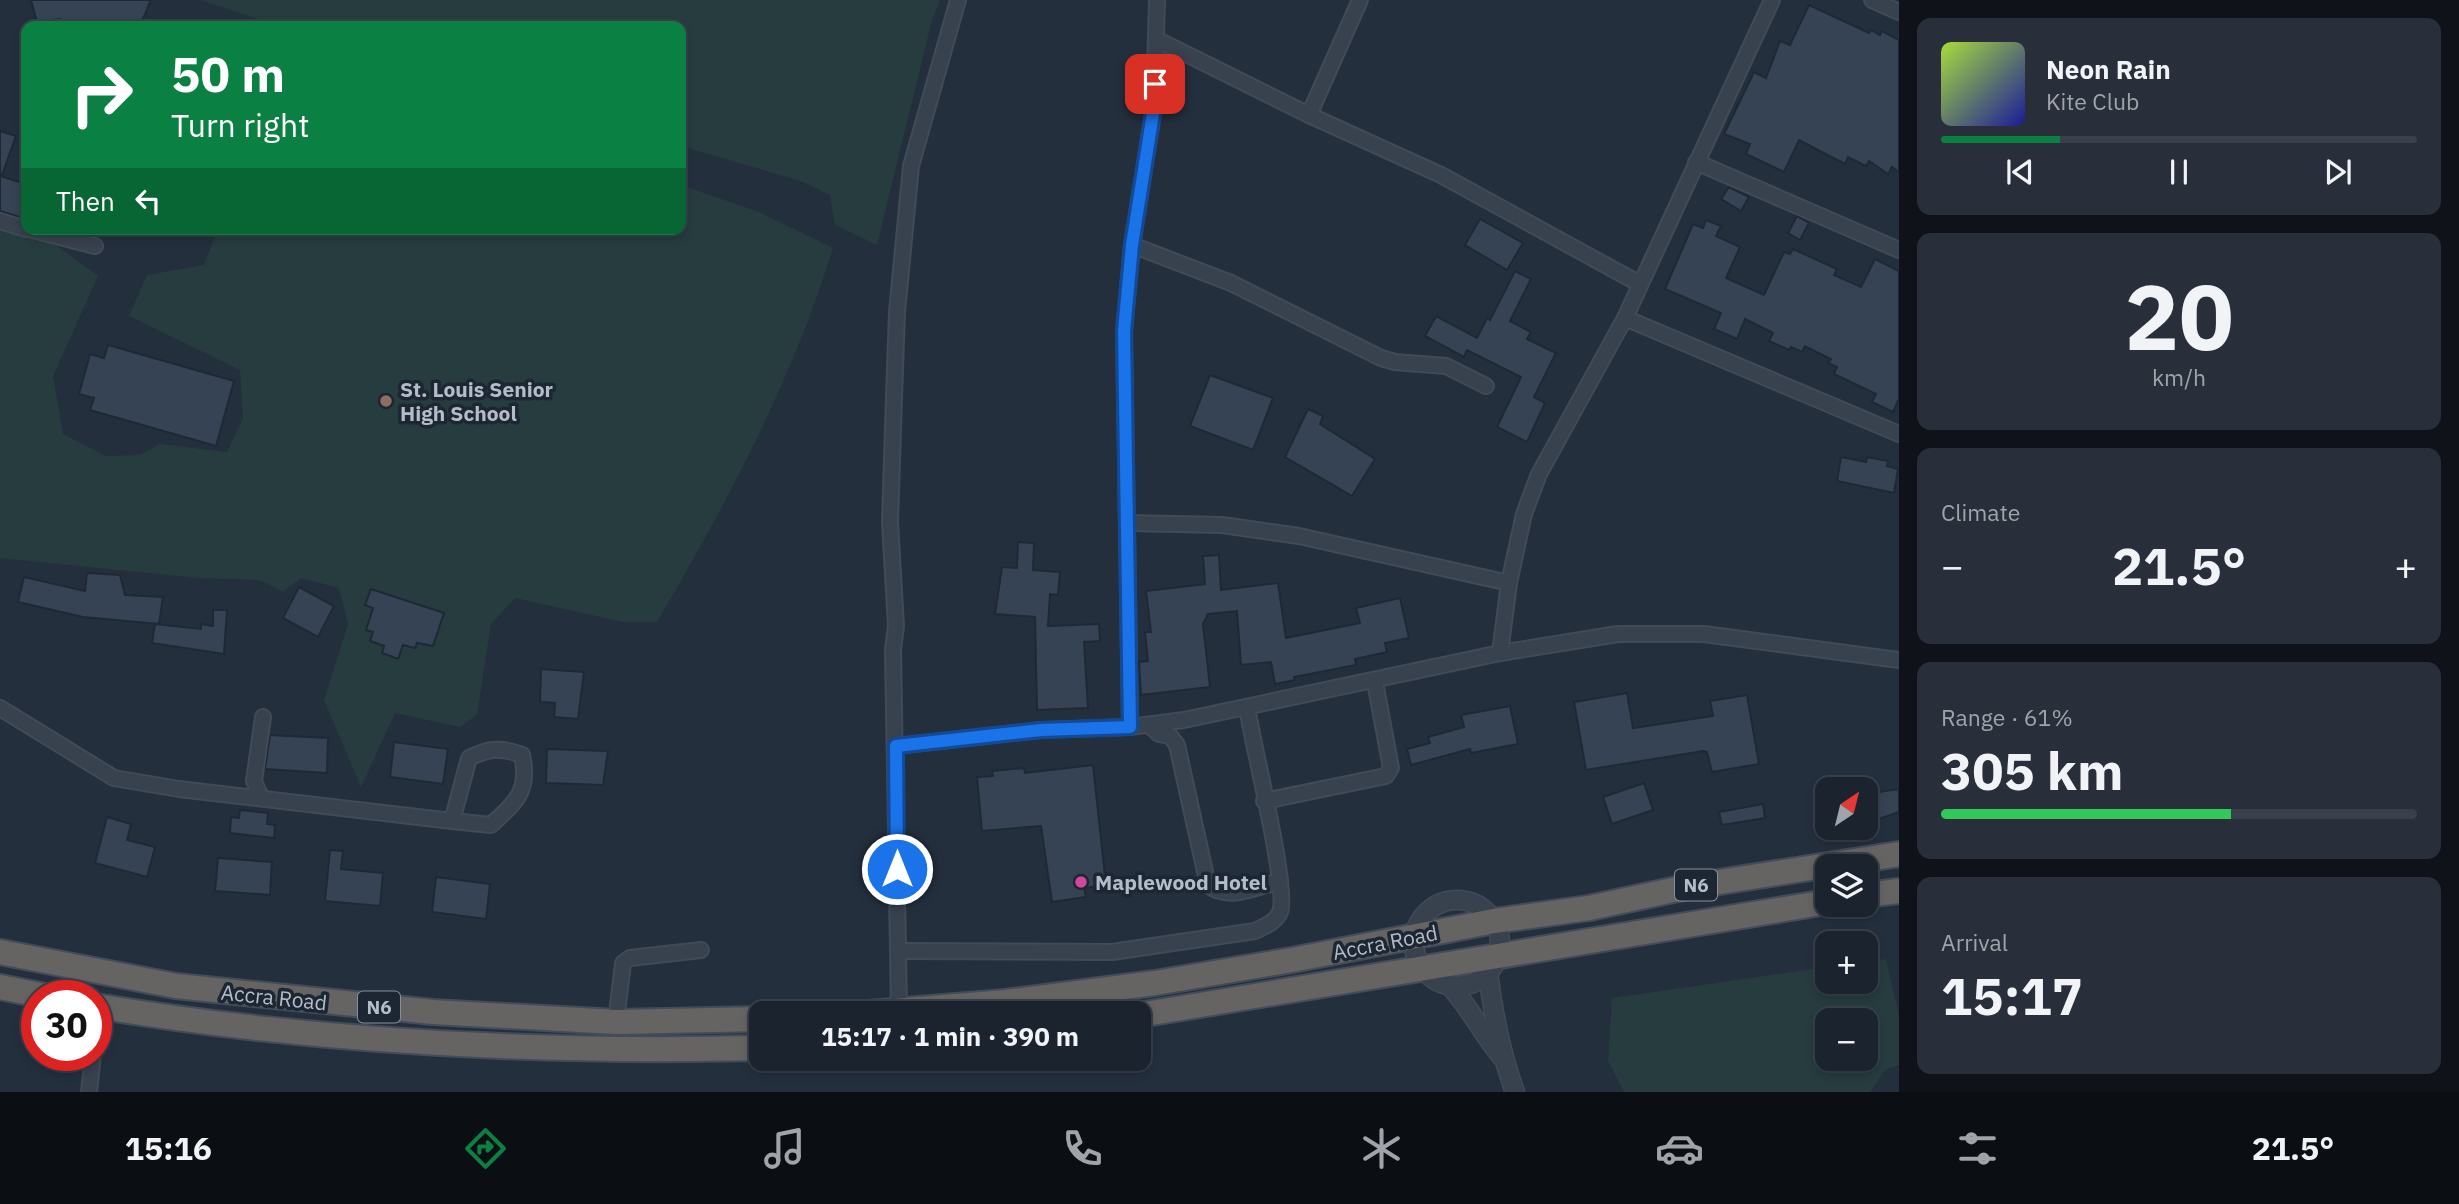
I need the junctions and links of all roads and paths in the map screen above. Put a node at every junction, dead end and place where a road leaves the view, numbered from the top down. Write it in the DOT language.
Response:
graph roads {
  1 [pos="958,0"];
  2 [pos="1157,0"];
  3 [pos="1360,0"];
  4 [pos="1772,0"];
  5 [pos="1872,0"];
  6 [pos="1899,12"];
  7 [pos="1156,39"];
  8 [pos="1309,115"];
  9 [pos="1696,162"];
  10 [pos="0,221"];
  11 [pos="21,227"];
  12 [pos="51,235"];
  13 [pos="1132,245"];
  14 [pos="95,246"];
  15 [pos="1899,250"];
  16 [pos="1640,284"];
  17 [pos="1625,318"];
  18 [pos="1486,386"];
  19 [pos="1899,433"];
  20 [pos="1128,523"];
  21 [pos="1510,583"];
  22 [pos="1500,653"];
  23 [pos="1899,660"];
  24 [pos="1375,682"];
  25 [pos="1247,707"];
  26 [pos="0,708"];
  27 [pos="263,717"];
  28 [pos="1149,725"];
  29 [pos="1130,727"];
  30 [pos="896,746"];
  31 [pos="261,798"];
  32 [pos="1264,801"];
  33 [pos="452,821"];
  34 [pos="1899,854"];
  35 [pos="1878,858"];
  36 [pos="1815,870"];
  37 [pos="1280,881"];
  38 [pos="1899,891"];
  39 [pos="1878,894"];
  40 [pos="1815,904"];
  41 [pos="1494,921"];
  42 [pos="1413,936"];
  43 [pos="701,950"];
  44 [pos="899,951"];
  45 [pos="0,952"];
  46 [pos="1493,965"];
  47 [pos="1423,969"];
  48 [pos="1449,985"];
  49 [pos="0,987"];
  50 [pos="21,991"];
  51 [pos="899,1001"];
  52 [pos="1013,1001"];
  53 [pos="1151,1013"];
  54 [pos="112,1014"];
  55 [pos="749,1019"];
  56 [pos="616,1022"];
  57 [pos="749,1048"];
  58 [pos="1502,1057"];
  59 [pos="91,1071"];
  60 [pos="89,1092"];
  61 [pos="1515,1092"];
  1 -- 30 [label="street"];
  2 -- 7 [label="street"];
  3 -- 8 [label="street"];
  4 -- 9 [label="street"];
  5 -- 6 [label="street"];
  7 -- 8 [label="street"];
  7 -- 13 [label="street"];
  8 -- 16 [label="street"];
  9 -- 15 [label="street"];
  9 -- 16 [label="street"];
  10 -- 11 [label="street"];
  12 -- 14 [label="street"];
  13 -- 18 [label="street"];
  13 -- 20 [label="street"];
  16 -- 17 [label="street"];
  17 -- 19 [label="street"];
  17 -- 21 [label="street"];
  20 -- 21 [label="street"];
  20 -- 29 [label="street"];
  21 -- 22 [label="street"];
  22 -- 23 [label="street"];
  22 -- 24 [label="street"];
  24 -- 25 [label="street"];
  24 -- 32 [label="street"];
  25 -- 28 [label="street"];
  25 -- 32 [label="street"];
  26 -- 31 [label="street"];
  27 -- 31 [label="street"];
  28 -- 29 [label="street"];
  28 -- 37 [label="street"];
  29 -- 30 [label="street"];
  30 -- 44 [label="street"];
  31 -- 33 [label="street"];
  32 -- 37 [label="street"];
  33 -- 33 [label="street"];
  34 -- 35 [label="highway, Accra Road / N6"];
  36 -- 41 [label="highway, Accra Road / N6"];
  37 -- 44 [label="street"];
  38 -- 39 [label="highway"];
  40 -- 46 [label="highway, Accra Road / N6"];
  41 -- 42 [label="highway, Accra Road / N6"];
  41 -- 46 [label="street"];
  42 -- 47 [label="street"];
  42 -- 52 [label="highway, Accra Road / N6"];
  43 -- 56 [label="street"];
  44 -- 51 [label="street"];
  45 -- 56 [label="highway, Accra Road / N6"];
  46 -- 47 [label="highway, Accra Road / N6"];
  46 -- 48 [label="street"];
  46 -- 58 [label="street"];
  47 -- 48 [label="street"];
  47 -- 53 [label="highway, Accra Road / N6"];
  48 -- 58 [label="street"];
  49 -- 50 [label="highway"];
  54 -- 57 [label="highway, Accra Road / N6"];
  55 -- 56 [label="highway, Accra Road / N6"];
  58 -- 61 [label="street"];
  59 -- 60 [label="street"];
}
